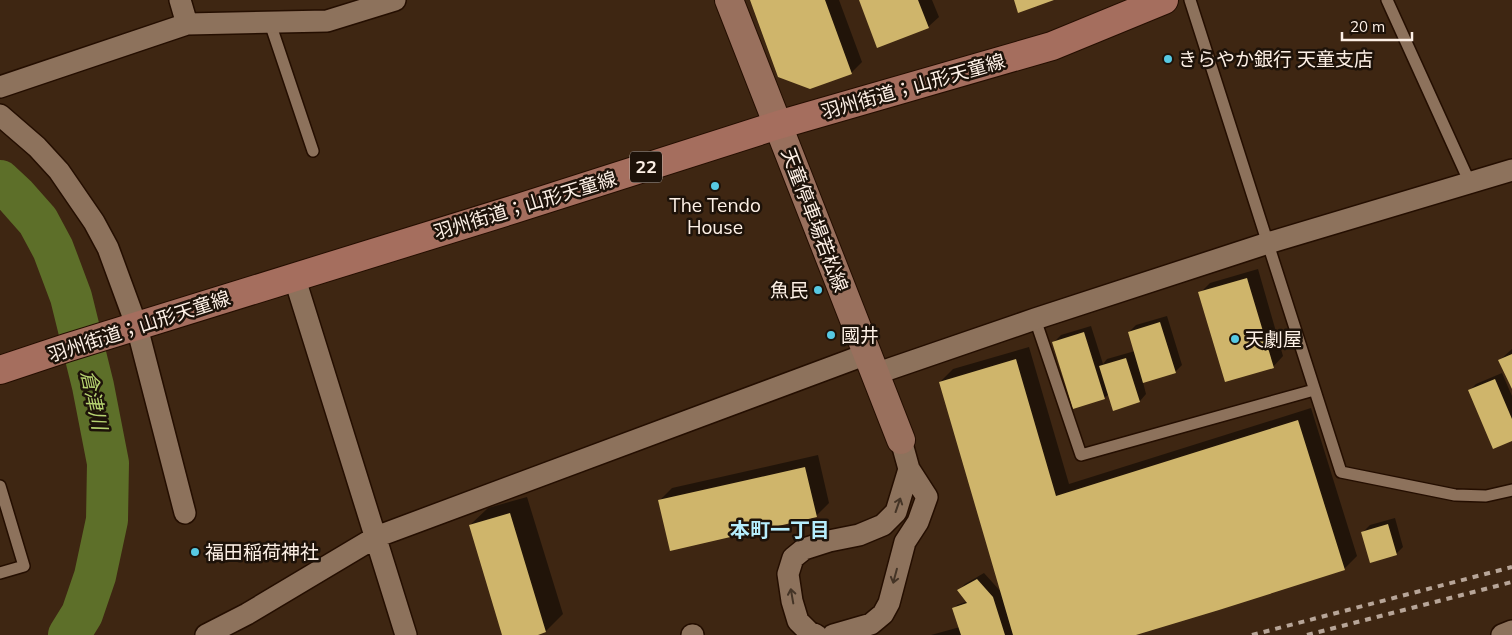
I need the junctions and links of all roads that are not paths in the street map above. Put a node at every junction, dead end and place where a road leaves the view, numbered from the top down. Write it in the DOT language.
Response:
graph roads {
  1 [pos="180,0"];
  2 [pos="395,0"];
  3 [pos="729,0"];
  4 [pos="1164,0"];
  5 [pos="1190,0"];
  6 [pos="1386,0"];
  7 [pos="270,23"];
  8 [pos="187,24"];
  9 [pos="0,87"];
  10 [pos="0,115"];
  11 [pos="778,125"];
  12 [pos="313,151"];
  13 [pos="1512,170"];
  14 [pos="1470,182"];
  15 [pos="1268,244"];
  16 [pos="294,276"];
  17 [pos="1035,319"];
  18 [pos="132,328"];
  19 [pos="871,364"];
  20 [pos="0,370"];
  21 [pos="1314,390"];
  22 [pos="901,440"];
  23 [pos="910,470"];
  24 [pos="0,486"];
  25 [pos="1512,490"];
  26 [pos="185,513"];
  27 [pos="376,537"];
  28 [pos="0,573"];
  29 [pos="1512,630"];
  30 [pos="206,635"];
  31 [pos="406,635"];
  32 [pos="816,635"];
  33 [pos="833,635"];
  34 [pos="1502,635"];
  1 -- 8 [label="street"];
  2 -- 7 [label="street"];
  3 -- 11 [label="main road, 天童停車場若松線"];
  4 -- 11 [label="main road, 羽州街道；山形天童線 / 22"];
  5 -- 15 [label="lane"];
  6 -- 14 [label="lane"];
  7 -- 8 [label="street"];
  7 -- 12 [label="lane"];
  8 -- 9 [label="street"];
  10 -- 18 [label="street"];
  11 -- 16 [label="main road, 羽州街道；山形天童線 / 22"];
  11 -- 19 [label="main road, 天童停車場若松線"];
  13 -- 14 [label="street"];
  14 -- 15 [label="street"];
  15 -- 17 [label="street"];
  15 -- 21 [label="lane"];
  16 -- 18 [label="main road, 羽州街道；山形天童線 / 22"];
  16 -- 27 [label="street"];
  17 -- 19 [label="street"];
  17 -- 21 [label="lane"];
  18 -- 20 [label="main road, 羽州街道；山形天童線 / 22"];
  18 -- 26 [label="street"];
  19 -- 22 [label="main road, 天童停車場若松線"];
  19 -- 27 [label="street"];
  21 -- 25 [label="lane"];
  22 -- 23 [label="street"];
  32 -- 23 [label="street, one-way"];
  23 -- 33 [label="street, one-way"];
  24 -- 28 [label="lane"];
  27 -- 30 [label="street"];
  27 -- 31 [label="street"];
  29 -- 34 [label="street"];
}
